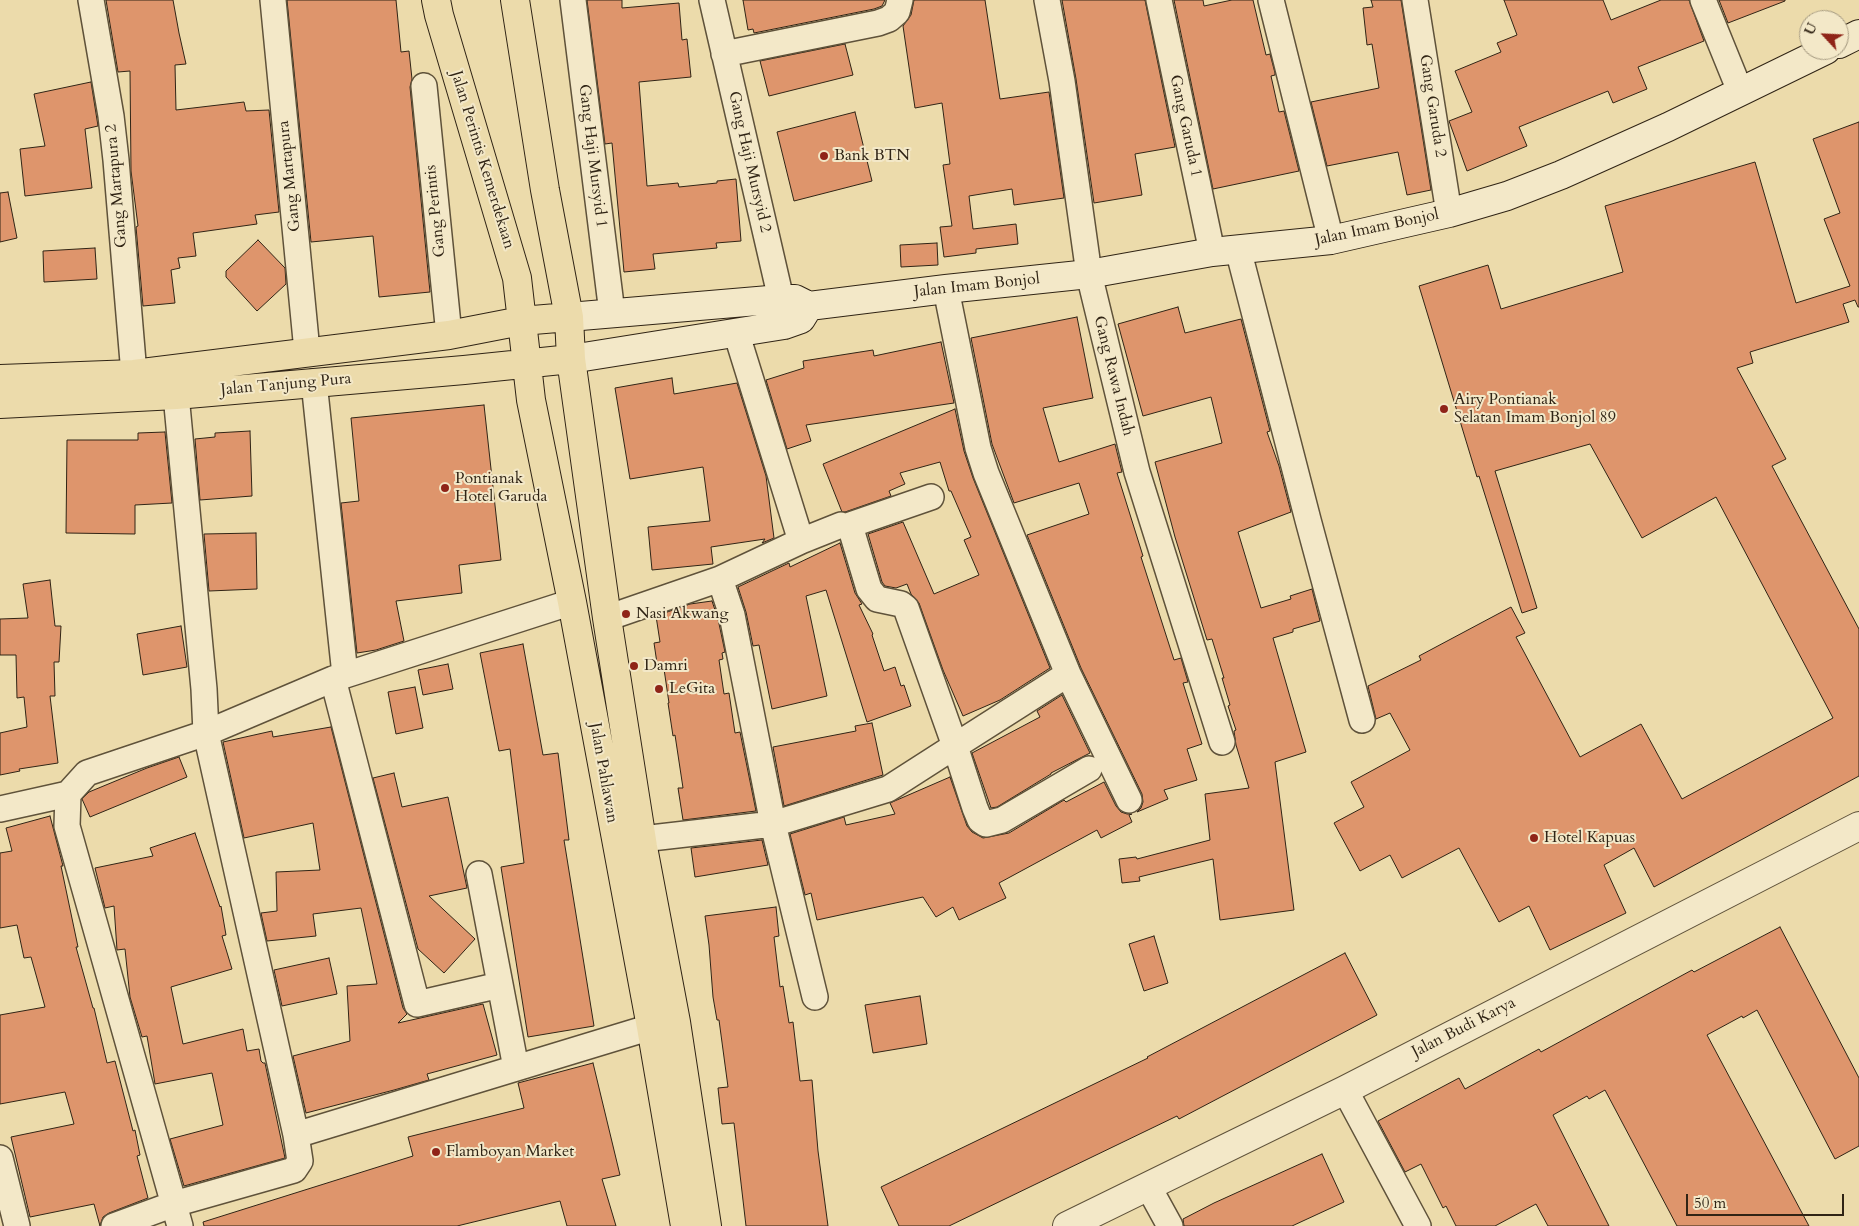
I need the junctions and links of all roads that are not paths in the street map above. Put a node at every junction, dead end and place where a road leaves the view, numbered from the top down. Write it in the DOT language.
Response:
graph roads {
  1 [pos="90,0"];
  2 [pos="273,0"];
  3 [pos="436,0"];
  4 [pos="515,0"];
  5 [pos="573,0"];
  6 [pos="712,0"];
  7 [pos="900,0"];
  8 [pos="1047,0"];
  9 [pos="1159,0"];
  10 [pos="1271,0"];
  11 [pos="1415,0"];
  12 [pos="1703,0"];
  13 [pos="724,54"];
  14 [pos="1805,60"];
  15 [pos="424,86"];
  16 [pos="1740,91"];
  17 [pos="1449,213"];
  18 [pos="1331,240"];
  19 [pos="1238,249"];
  20 [pos="1212,252"];
  21 [pos="1089,274"];
  22 [pos="946,289"];
  23 [pos="612,312"];
  24 [pos="782,312"];
  25 [pos="569,317"];
  26 [pos="521,321"];
  27 [pos="736,332"];
  28 [pos="449,335"];
  29 [pos="307,351"];
  30 [pos="571,359"];
  31 [pos="526,363"];
  32 [pos="134,374"];
  33 [pos="0,379"];
  34 [pos="314,382"];
  35 [pos="176,394"];
  36 [pos="0,404"];
  37 [pos="931,497"];
  38 [pos="847,526"];
  39 [pos="800,541"];
  40 [pos="720,578"];
  41 [pos="572,602"];
  42 [pos="607,618"];
  43 [pos="1068,674"];
  44 [pos="339,677"];
  45 [pos="1362,720"];
  46 [pos="206,733"];
  47 [pos="1222,742"];
  48 [pos="955,746"];
  49 [pos="1089,768"];
  50 [pos="68,794"];
  51 [pos="1128,800"];
  52 [pos="0,809"];
  53 [pos="773,824"];
  54 [pos="1859,826"];
  55 [pos="642,839"];
  56 [pos="480,874"];
  57 [pos="500,985"];
  58 [pos="815,997"];
  59 [pos="651,1027"];
  60 [pos="516,1068"];
  61 [pos="1345,1090"];
  62 [pos="296,1135"];
  63 [pos="0,1158"];
  64 [pos="1148,1186"];
  65 [pos="177,1215"];
  66 [pos="17,1226"];
  67 [pos="114,1226"];
  68 [pos="685,1226"];
  69 [pos="707,1226"];
  70 [pos="1067,1226"];
  71 [pos="1170,1226"];
  72 [pos="1418,1226"];
  1 -- 32 [label="street, Gang Martapura 2"];
  2 -- 29 [label="street, Gang Martapura"];
  3 -- 26 [label="highway, Jalan Perintis Kemerdekaan"];
  4 -- 25 [label="highway"];
  5 -- 23 [label="street, Gang Haji Mursyid 1"];
  6 -- 13 [label="street, Gang Haji Mursyid 2"];
  7 -- 13 [label="street"];
  8 -- 21 [label="street, Gang Rawa Indah"];
  9 -- 20 [label="street, Gang Garuda 1"];
  10 -- 18 [label="street"];
  11 -- 17 [label="street, Gang Garuda 2"];
  12 -- 16 [label="street"];
  13 -- 24 [label="street, Gang Haji Mursyid 2"];
  14 -- 16 [label="main road, Jalan Imam Bonjol"];
  15 -- 28 [label="street, Gang Perintis"];
  16 -- 17 [label="main road, Jalan Imam Bonjol"];
  17 -- 18 [label="main road, Jalan Imam Bonjol"];
  18 -- 19 [label="main road, Jalan Imam Bonjol"];
  19 -- 20 [label="main road, Jalan Imam Bonjol"];
  19 -- 45 [label="street"];
  20 -- 21 [label="main road, Jalan Imam Bonjol"];
  21 -- 22 [label="main road, Jalan Imam Bonjol"];
  21 -- 47 [label="street, Gang Rawa Indah"];
  22 -- 24 [label="main road, Jalan Imam Bonjol"];
  22 -- 43 [label="street"];
  23 -- 24 [label="main road, Jalan Imam Bonjol"];
  23 -- 25 [label="main road, Jalan Imam Bonjol"];
  24 -- 27 [label="main road, Jalan Imam Bonjol"];
  25 -- 26 [label="highway, Jalan Tanjung Pura"];
  25 -- 30 [label="highway, Jalan Pahlawan"];
  26 -- 28 [label="highway, Jalan Tanjung Pura"];
  26 -- 31 [label="highway, Jalan Pahlawan"];
  27 -- 30 [label="main road, Jalan Imam Bonjol"];
  27 -- 39 [label="street"];
  28 -- 29 [label="highway, Jalan Tanjung Pura"];
  29 -- 32 [label="highway, Jalan Tanjung Pura"];
  30 -- 31 [label="highway, Jalan Tanjung Pura"];
  30 -- 42 [label="highway, Jalan Pahlawan"];
  31 -- 34 [label="highway, Jalan Tanjung Pura"];
  31 -- 41 [label="highway, Jalan Pahlawan"];
  32 -- 33 [label="highway, Jalan Tanjung Pura"];
  34 -- 35 [label="highway, Jalan Tanjung Pura"];
  34 -- 44 [label="street"];
  35 -- 36 [label="highway, Jalan Tanjung Pura"];
  35 -- 46 [label="street"];
  37 -- 38 [label="street"];
  38 -- 39 [label="street"];
  38 -- 48 [label="street"];
  39 -- 40 [label="street"];
  40 -- 42 [label="street"];
  40 -- 53 [label="street"];
  41 -- 44 [label="street"];
  41 -- 59 [label="highway, Jalan Pahlawan"];
  42 -- 55 [label="highway, Jalan Pahlawan"];
  43 -- 48 [label="street"];
  43 -- 51 [label="street"];
  44 -- 46 [label="street"];
  44 -- 57 [label="street"];
  46 -- 50 [label="street"];
  46 -- 62 [label="street"];
  48 -- 49 [label="street"];
  48 -- 53 [label="street"];
  50 -- 52 [label="street"];
  50 -- 65 [label="street"];
  53 -- 55 [label="street"];
  53 -- 58 [label="street"];
  54 -- 61 [label="main road, Jalan Budi Karya"];
  55 -- 69 [label="highway, Jalan Pahlawan"];
  56 -- 57 [label="street"];
  57 -- 60 [label="street"];
  59 -- 60 [label="street"];
  59 -- 68 [label="highway, Jalan Pahlawan"];
  60 -- 62 [label="street"];
  61 -- 64 [label="main road, Jalan Budi Karya"];
  61 -- 72 [label="street"];
  62 -- 65 [label="street"];
  63 -- 66 [label="street"];
  64 -- 70 [label="main road, Jalan Budi Karya"];
  64 -- 71 [label="street"];
  65 -- 67 [label="street"];
}
